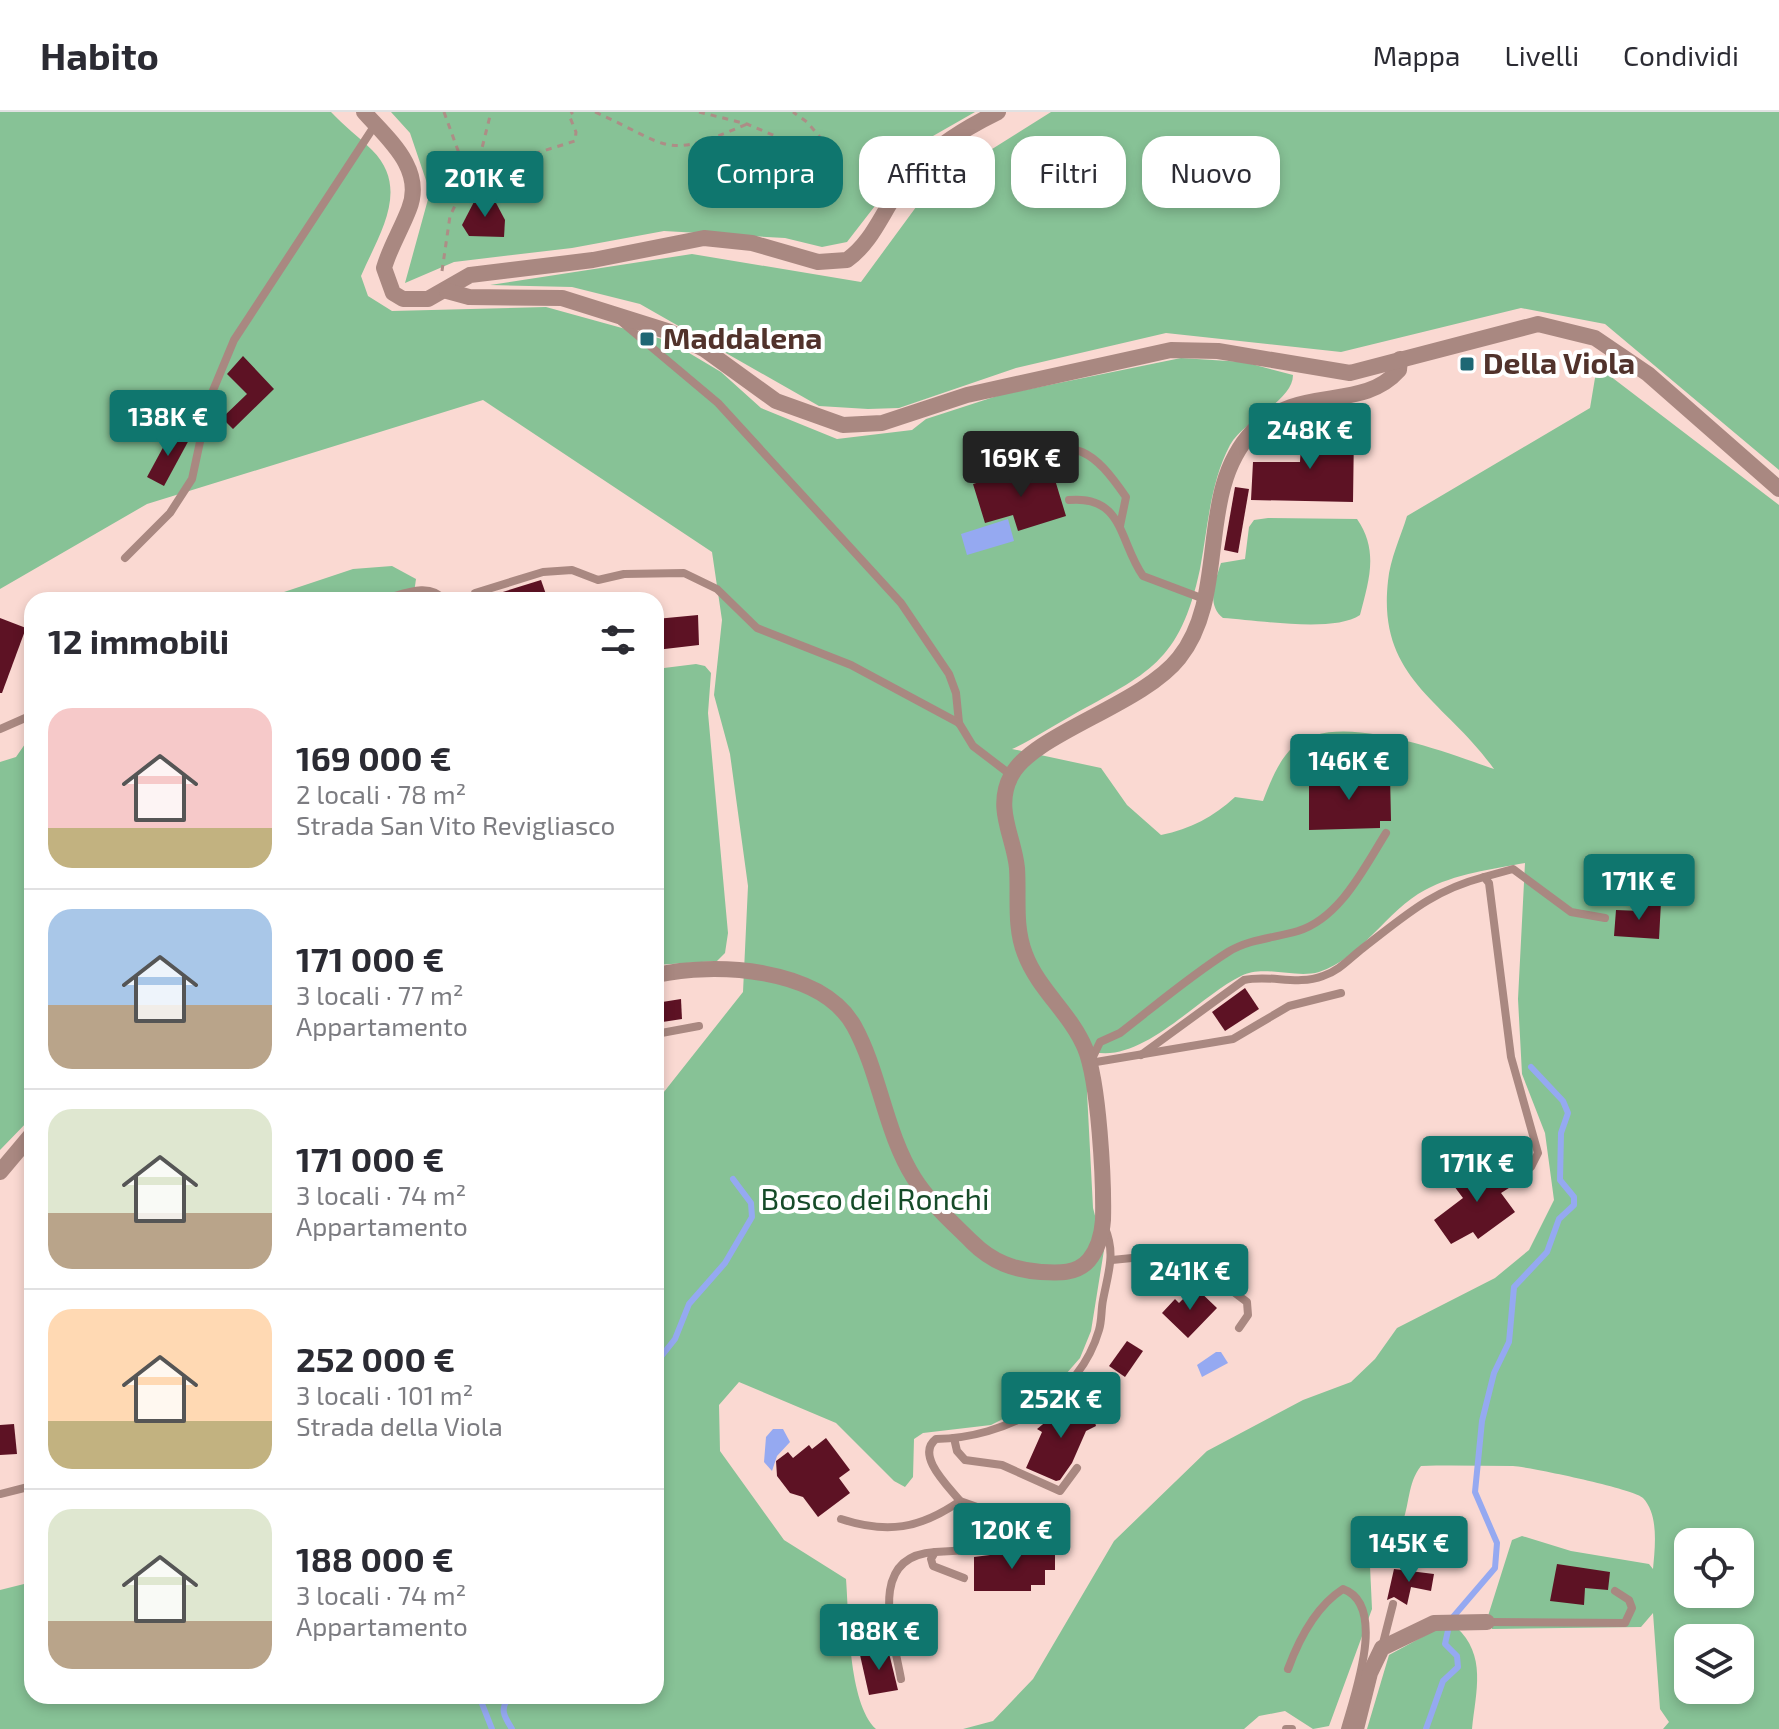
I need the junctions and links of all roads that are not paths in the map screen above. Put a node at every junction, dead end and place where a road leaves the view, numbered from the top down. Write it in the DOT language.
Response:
graph roads {
  1 [pos="998,112"];
  2 [pos="369,118"];
  3 [pos="447,291"];
  4 [pos="611,314"];
  5 [pos="1400,359"];
  6 [pos="1021,457"];
  7 [pos="1779,489"];
  8 [pos="1069,500"];
  9 [pos="1120,526"];
  10 [pos="125,558"];
  11 [pos="414,592"];
  12 [pos="437,592"];
  13 [pos="478,592"];
  14 [pos="1204,599"];
  15 [pos="24,718"];
  16 [pos="959,723"];
  17 [pos="0,729"];
  18 [pos="1011,775"];
  19 [pos="1386,833"];
  20 [pos="1484,877"];
  21 [pos="1605,918"];
  22 [pos="664,973"];
  23 [pos="1341,993"];
  24 [pos="699,1026"];
  25 [pos="664,1033"];
  26 [pos="1141,1055"];
  27 [pos="1090,1063"];
  28 [pos="24,1144"];
  29 [pos="0,1172"];
  30 [pos="1515,1174"];
  31 [pos="1103,1224"];
  32 [pos="1112,1260"];
  33 [pos="1239,1328"];
  34 [pos="954,1438"];
  35 [pos="1077,1468"];
  36 [pos="24,1488"];
  37 [pos="0,1494"];
  38 [pos="960,1501"];
  39 [pos="841,1519"];
  40 [pos="935,1552"];
  41 [pos="964,1578"];
  42 [pos="1615,1591"];
  43 [pos="1393,1604"];
  44 [pos="1487,1622"];
  45 [pos="1382,1648"];
  46 [pos="1288,1669"];
  47 [pos="901,1679"];
  48 [pos="1345,1729"];
  49 [pos="1356,1729"];
  1 -- 3 [label="street"];
  2 -- 3 [label="street"];
  2 -- 10 [label="lane"];
  3 -- 4 [label="street"];
  4 -- 5 [label="street"];
  4 -- 16 [label="lane"];
  5 -- 7 [label="street"];
  5 -- 14 [label="street"];
  6 -- 9 [label="lane"];
  8 -- 9 [label="lane"];
  9 -- 14 [label="lane"];
  11 -- 12 [label="lane"];
  13 -- 16 [label="lane"];
  14 -- 18 [label="street"];
  15 -- 17 [label="lane"];
  16 -- 18 [label="lane"];
  18 -- 27 [label="street"];
  19 -- 27 [label="lane"];
  20 -- 21 [label="lane"];
  20 -- 26 [label="lane"];
  20 -- 30 [label="lane"];
  22 -- 31 [label="street"];
  23 -- 26 [label="lane"];
  24 -- 25 [label="lane"];
  26 -- 27 [label="lane"];
  27 -- 31 [label="street"];
  28 -- 29 [label="street"];
  31 -- 32 [label="lane"];
  32 -- 33 [label="lane"];
  32 -- 34 [label="lane"];
  34 -- 35 [label="lane"];
  34 -- 38 [label="lane"];
  36 -- 37 [label="lane"];
  38 -- 39 [label="lane"];
  38 -- 40 [label="lane"];
  40 -- 41 [label="lane"];
  40 -- 47 [label="lane"];
  42 -- 44 [label="lane"];
  43 -- 45 [label="lane"];
  44 -- 45 [label="street"];
  45 -- 49 [label="street"];
  46 -- 48 [label="lane"];
}
